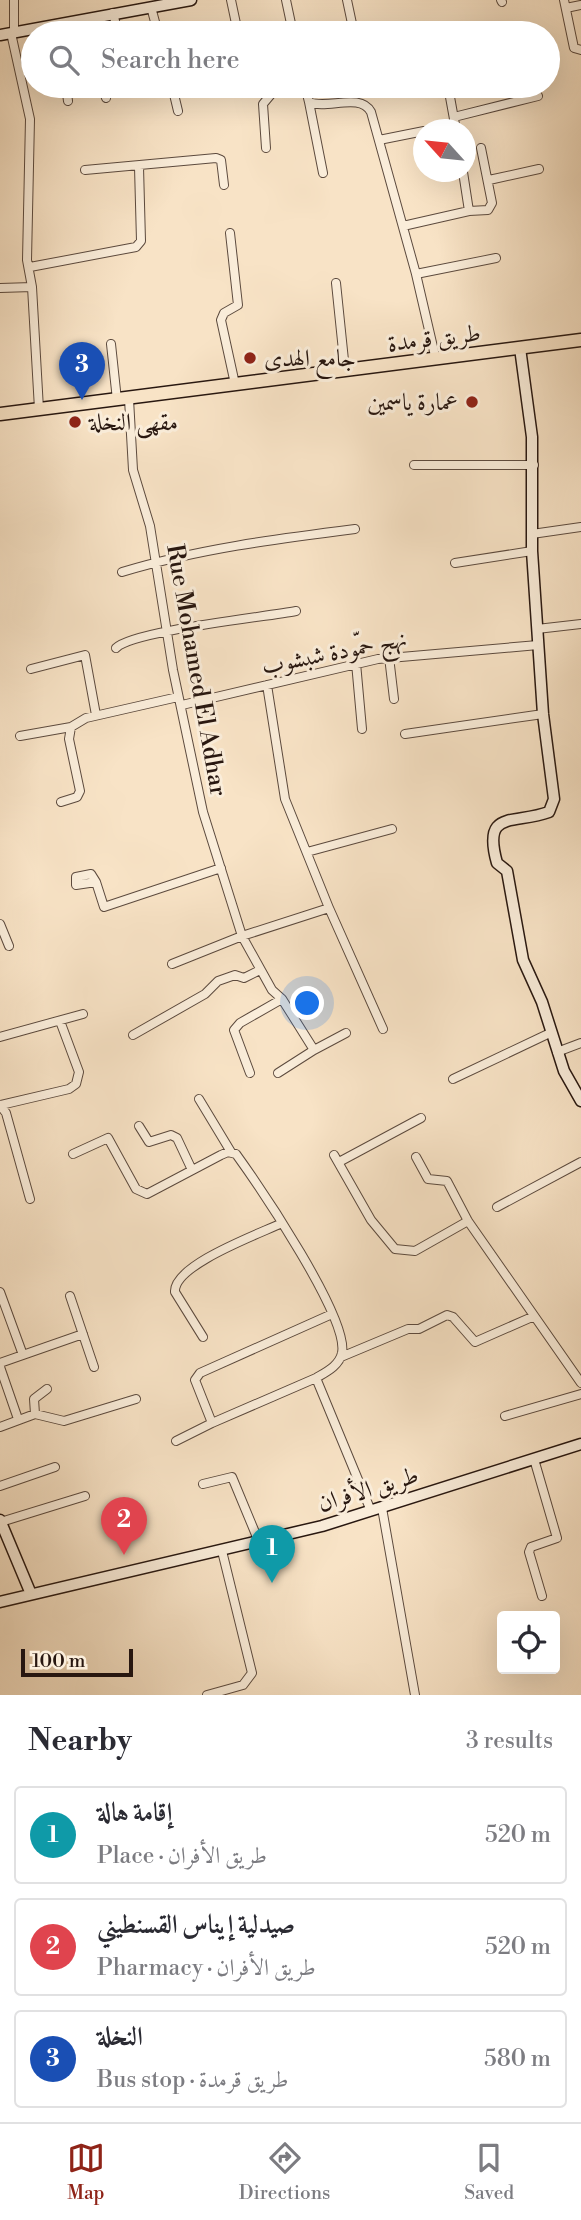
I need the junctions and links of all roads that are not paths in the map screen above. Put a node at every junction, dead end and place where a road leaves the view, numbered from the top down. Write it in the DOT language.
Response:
graph roads {
  1 [pos="14,0"];
  2 [pos="191,0"];
  3 [pos="230,0"];
  4 [pos="286,0"];
  5 [pos="346,0"];
  6 [pos="565,4"];
  7 [pos="581,5"];
  8 [pos="151,6"];
  9 [pos="113,13"];
  10 [pos="84,21"];
  11 [pos="115,21"];
  12 [pos="155,21"];
  13 [pos="235,21"];
  14 [pos="290,21"];
  15 [pos="351,21"];
  16 [pos="8,34"];
  17 [pos="581,50"];
  18 [pos="21,84"];
  19 [pos="25,98"];
  20 [pos="68,98"];
  21 [pos="175,98"];
  22 [pos="268,98"];
  23 [pos="308,98"];
  24 [pos="450,98"];
  25 [pos="530,98"];
  26 [pos="68,101"];
  27 [pos="309,102"];
  28 [pos="178,111"];
  29 [pos="454,117"];
  30 [pos="413,133"];
  31 [pos="379,140"];
  32 [pos="266,148"];
  33 [pos="481,148"];
  34 [pos="139,167"];
  35 [pos="539,169"];
  36 [pos="85,170"];
  37 [pos="323,173"];
  38 [pos="489,180"];
  39 [pos="465,182"];
  40 [pos="224,185"];
  41 [pos="469,211"];
  42 [pos="403,226"];
  43 [pos="230,233"];
  44 [pos="495,258"];
  45 [pos="30,267"];
  46 [pos="416,274"];
  47 [pos="336,283"];
  48 [pos="32,286"];
  49 [pos="0,288"];
  50 [pos="581,340"];
  51 [pos="111,344"];
  52 [pos="520,348"];
  53 [pos="436,360"];
  54 [pos="345,370"];
  55 [pos="234,384"];
  56 [pos="123,400"];
  57 [pos="40,409"];
  58 [pos="0,414"];
  59 [pos="414,465"];
  60 [pos="534,465"];
  61 [pos="581,527"];
  62 [pos="355,529"];
  63 [pos="532,534"];
  64 [pos="532,551"];
  65 [pos="158,562"];
  66 [pos="455,563"];
  67 [pos="122,572"];
  68 [pos="296,611"];
  69 [pos="581,624"];
  70 [pos="537,629"];
  71 [pos="166,631"];
  72 [pos="538,645"];
  73 [pos="116,648"];
  74 [pos="389,657"];
  75 [pos="356,663"];
  76 [pos="31,669"];
  77 [pos="267,685"];
  78 [pos="394,699"];
  79 [pos="180,701"];
  80 [pos="543,714"];
  81 [pos="96,715"];
  82 [pos="71,727"];
  83 [pos="362,729"];
  84 [pos="405,734"];
  85 [pos="20,736"];
  86 [pos="61,802"];
  87 [pos="392,829"];
  88 [pos="307,852"];
  89 [pos="221,868"];
  90 [pos="96,882"];
  91 [pos="329,908"];
  92 [pos="0,924"];
  93 [pos="242,936"];
  94 [pos="9,946"];
  95 [pos="172,964"];
  96 [pos="260,970"];
  97 [pos="282,999"];
  98 [pos="83,1014"];
  99 [pos="60,1021"];
  100 [pos="383,1029"];
  101 [pos="346,1033"];
  102 [pos="550,1033"];
  103 [pos="133,1035"];
  104 [pos="0,1037"];
  105 [pos="581,1043"];
  106 [pos="314,1051"];
  107 [pos="557,1052"];
  108 [pos="250,1073"];
  109 [pos="278,1073"];
  110 [pos="453,1079"];
  111 [pos="200,1099"];
  112 [pos="581,1101"];
  113 [pos="0,1105"];
  114 [pos="421,1118"];
  115 [pos="139,1126"];
  116 [pos="231,1152"];
  117 [pos="74,1154"];
  118 [pos="416,1157"];
  119 [pos="581,1162"];
  120 [pos="192,1170"];
  121 [pos="30,1199"];
  122 [pos="497,1207"];
  123 [pos="468,1221"];
  124 [pos="282,1223"];
  125 [pos="0,1292"];
  126 [pos="70,1296"];
  127 [pos="332,1314"];
  128 [pos="532,1317"];
  129 [pos="83,1334"];
  130 [pos="203,1337"];
  131 [pos="23,1355"];
  132 [pos="341,1357"];
  133 [pos="0,1365"];
  134 [pos="94,1367"];
  135 [pos="316,1378"];
  136 [pos="581,1383"];
  137 [pos="47,1389"];
  138 [pos="581,1394"];
  139 [pos="136,1399"];
  140 [pos="35,1414"];
  141 [pos="505,1416"];
  142 [pos="19,1419"];
  143 [pos="212,1423"];
  144 [pos="0,1427"];
  145 [pos="176,1441"];
  146 [pos="581,1444"];
  147 [pos="534,1459"];
  148 [pos="55,1467"];
  149 [pos="203,1484"];
  150 [pos="0,1486"];
  151 [pos="85,1496"];
  152 [pos="376,1509"];
  153 [pos="1,1521"];
  154 [pos="259,1542"];
  155 [pos="222,1551"];
  156 [pos="31,1594"];
  157 [pos="542,1596"];
  158 [pos="0,1602"];
  159 [pos="207,1695"];
  160 [pos="415,1695"];
  1 -- 16 [label="street"];
  2 -- 8 [label="street"];
  3 -- 13 [label="street"];
  4 -- 14 [label="street"];
  5 -- 15 [label="street"];
  6 -- 7 [label="street"];
  6 -- 17 [label="street"];
  8 -- 9 [label="street"];
  8 -- 12 [label="street"];
  9 -- 10 [label="street"];
  9 -- 11 [label="street"];
  16 -- 18 [label="street"];
  19 -- 45 [label="street"];
  20 -- 26 [label="street"];
  21 -- 28 [label="street"];
  22 -- 32 [label="street"];
  23 -- 27 [label="street"];
  24 -- 29 [label="street"];
  25 -- 29 [label="street"];
  27 -- 31 [label="street"];
  27 -- 37 [label="street"];
  30 -- 31 [label="street"];
  31 -- 42 [label="street"];
  33 -- 38 [label="street"];
  34 -- 36 [label="street"];
  34 -- 40 [label="street"];
  34 -- 45 [label="street"];
  35 -- 38 [label="street"];
  38 -- 41 [label="street"];
  39 -- 41 [label="street"];
  41 -- 42 [label="street"];
  42 -- 46 [label="street"];
  43 -- 55 [label="street"];
  44 -- 46 [label="street"];
  45 -- 48 [label="street"];
  46 -- 53 [label="street"];
  47 -- 54 [label="street"];
  48 -- 49 [label="street"];
  48 -- 57 [label="street"];
  50 -- 52 [label="main road, طريق قرمدة"];
  51 -- 56 [label="street, Rue Mohamed El Adhar"];
  52 -- 53 [label="main road, طريق قرمدة"];
  52 -- 60 [label="street"];
  53 -- 54 [label="main road, طريق قرمدة"];
  54 -- 55 [label="main road, طريق قرمدة"];
  55 -- 56 [label="main road, طريق قرمدة"];
  56 -- 57 [label="main road, طريق قرمدة"];
  56 -- 65 [label="street, Rue Mohamed El Adhar"];
  57 -- 58 [label="main road, طريق قرمدة"];
  59 -- 60 [label="street"];
  60 -- 63 [label="street"];
  61 -- 63 [label="street"];
  62 -- 65 [label="street"];
  63 -- 64 [label="street"];
  64 -- 66 [label="street"];
  64 -- 70 [label="street"];
  65 -- 67 [label="street"];
  65 -- 71 [label="street, Rue Mohamed El Adhar"];
  68 -- 71 [label="street"];
  69 -- 70 [label="street"];
  70 -- 72 [label="street"];
  71 -- 73 [label="street"];
  71 -- 79 [label="street, Rue Mohamed El Adhar"];
  72 -- 74 [label="street, نهج حمّودة شبشوب"];
  72 -- 80 [label="street"];
  74 -- 75 [label="street, نهج حمّودة شبشوب"];
  74 -- 78 [label="street"];
  75 -- 77 [label="street, نهج حمّودة شبشوب"];
  75 -- 83 [label="street"];
  76 -- 81 [label="street"];
  77 -- 79 [label="street, نهج حمّودة شبشوب"];
  77 -- 88 [label="street"];
  79 -- 81 [label="street, نهج حمّودة شبشوب"];
  79 -- 89 [label="street, Rue Mohamed El Adhar"];
  80 -- 84 [label="street"];
  80 -- 102 [label="street"];
  81 -- 82 [label="street, نهج حمّودة شبشوب"];
  82 -- 85 [label="street, نهج حمّودة شبشوب"];
  82 -- 86 [label="street"];
  87 -- 88 [label="street"];
  88 -- 91 [label="street"];
  89 -- 90 [label="street"];
  89 -- 93 [label="street, Rue Mohamed El Adhar"];
  91 -- 93 [label="street"];
  91 -- 100 [label="street"];
  92 -- 94 [label="street"];
  93 -- 95 [label="street"];
  93 -- 96 [label="street, Rue Mohamed El Adhar"];
  96 -- 97 [label="street, Rue Mohamed El Adhar"];
  96 -- 103 [label="street"];
  97 -- 106 [label="street, Rue Mohamed El Adhar"];
  97 -- 108 [label="street"];
  98 -- 99 [label="street"];
  99 -- 104 [label="street"];
  99 -- 113 [label="street"];
  101 -- 106 [label="street"];
  102 -- 107 [label="street"];
  102 -- 110 [label="street"];
  105 -- 107 [label="street"];
  106 -- 109 [label="street"];
  107 -- 112 [label="street"];
  111 -- 116 [label="street"];
  113 -- 121 [label="street"];
  114 -- 123 [label="street"];
  115 -- 120 [label="street"];
  116 -- 120 [label="street"];
  116 -- 124 [label="street"];
  117 -- 120 [label="street"];
  118 -- 123 [label="street"];
  119 -- 122 [label="street"];
  123 -- 128 [label="street"];
  124 -- 127 [label="street"];
  124 -- 130 [label="street"];
  125 -- 131 [label="street"];
  126 -- 129 [label="street"];
  127 -- 132 [label="street"];
  127 -- 143 [label="street"];
  128 -- 132 [label="street"];
  128 -- 136 [label="street"];
  129 -- 131 [label="street"];
  129 -- 134 [label="street"];
  131 -- 133 [label="street"];
  132 -- 135 [label="street"];
  133 -- 142 [label="street"];
  135 -- 143 [label="street"];
  135 -- 152 [label="street"];
  137 -- 140 [label="street"];
  138 -- 141 [label="street"];
  139 -- 140 [label="street"];
  140 -- 142 [label="street"];
  142 -- 144 [label="street"];
  143 -- 145 [label="street"];
  146 -- 147 [label="street, طريق الأفران"];
  147 -- 152 [label="street, طريق الأفران"];
  147 -- 157 [label="street"];
  148 -- 150 [label="street"];
  149 -- 154 [label="street"];
  151 -- 153 [label="street"];
  152 -- 154 [label="street, طريق الأفران"];
  152 -- 160 [label="street"];
  153 -- 156 [label="street"];
  154 -- 155 [label="street, طريق الأفران"];
  155 -- 156 [label="street, طريق الأفران"];
  155 -- 159 [label="street"];
  156 -- 158 [label="street, طريق الأفران"];
}
